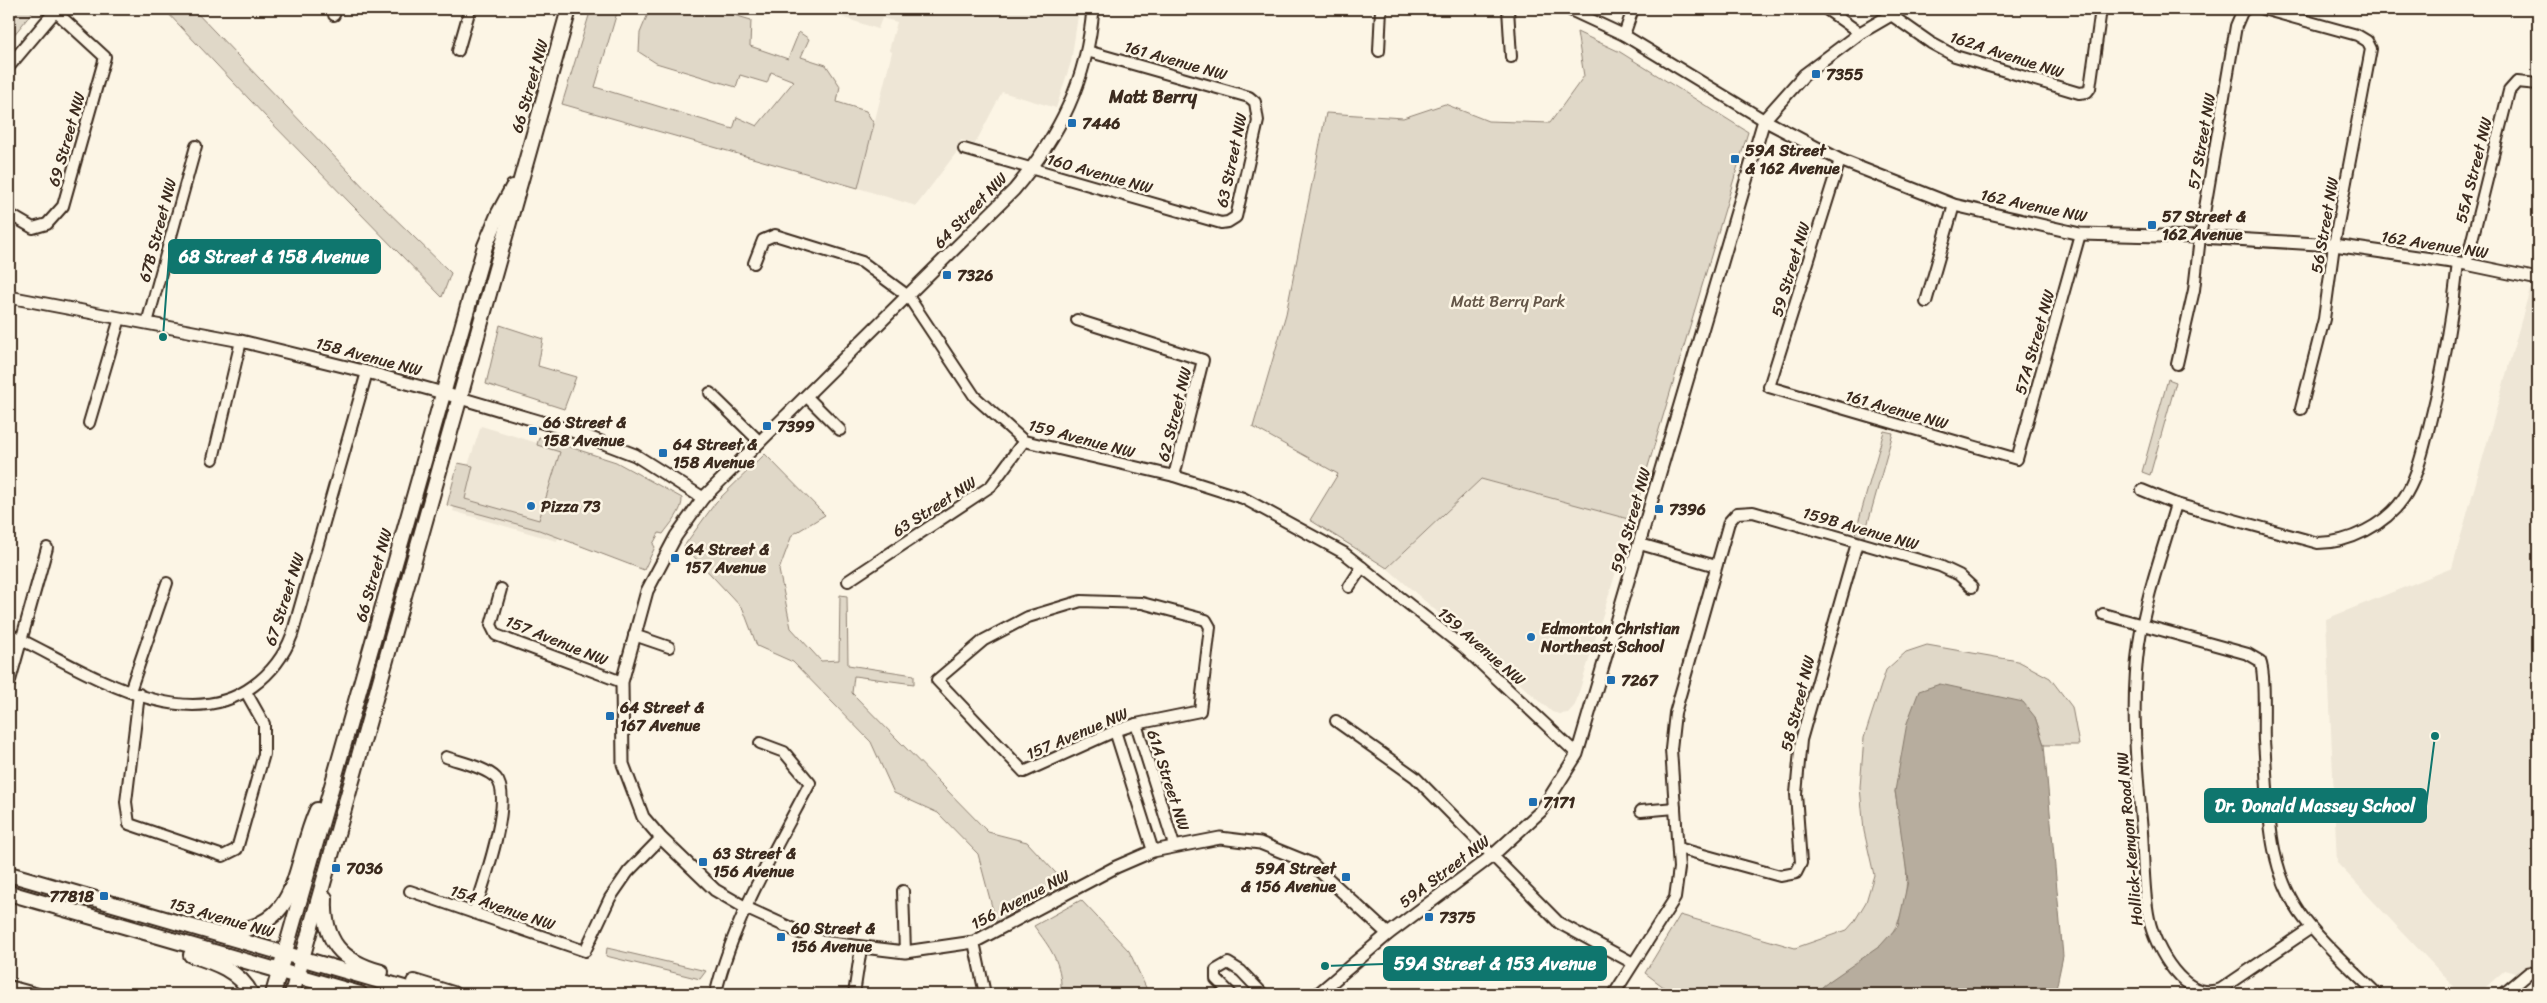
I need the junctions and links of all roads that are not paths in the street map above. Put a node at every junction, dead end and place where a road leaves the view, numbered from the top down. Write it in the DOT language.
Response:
graph roads {
  1 [pos="470,9"];
  2 [pos="569,9"];
  3 [pos="1094,9"];
  4 [pos="1381,9"];
  5 [pos="1508,9"];
  6 [pos="1568,9"];
  7 [pos="1633,9"];
  8 [pos="1826,9"];
  9 [pos="2101,9"];
  10 [pos="2263,9"];
  11 [pos="56,10"];
  12 [pos="2244,10"];
  13 [pos="1893,12"];
  14 [pos="1860,33"];
  15 [pos="1624,35"];
  16 [pos="458,51"];
  17 [pos="1087,51"];
  18 [pos="1379,51"];
  19 [pos="1511,57"];
  20 [pos="9,66"];
  21 [pos="2538,84"];
  22 [pos="1255,102"];
  23 [pos="1764,120"];
  24 [pos="196,146"];
  25 [pos="964,149"];
  26 [pos="1840,160"];
  27 [pos="1032,169"];
  28 [pos="523,172"];
  29 [pos="1954,204"];
  30 [pos="9,214"];
  31 [pos="1228,222"];
  32 [pos="2080,234"];
  33 [pos="2200,237"];
  34 [pos="2334,245"];
  35 [pos="754,263"];
  36 [pos="2462,264"];
  37 [pos="2538,279"];
  38 [pos="908,296"];
  39 [pos="9,297"];
  40 [pos="1926,302"];
  41 [pos="120,318"];
  42 [pos="1077,320"];
  43 [pos="147,323"];
  44 [pos="241,341"];
  45 [pos="2177,364"];
  46 [pos="367,372"];
  47 [pos="1769,387"];
  48 [pos="443,393"];
  49 [pos="710,393"];
  50 [pos="806,396"];
  51 [pos="460,398"];
  52 [pos="2301,409"];
  53 [pos="89,423"];
  54 [pos="840,430"];
  55 [pos="1024,441"];
  56 [pos="760,442"];
  57 [pos="213,459"];
  58 [pos="2017,459"];
  59 [pos="1174,476"];
  60 [pos="2142,490"];
  61 [pos="703,498"];
  62 [pos="2176,504"];
  63 [pos="1856,543"];
  64 [pos="1640,544"];
  65 [pos="47,548"];
  66 [pos="1716,566"];
  67 [pos="1362,567"];
  68 [pos="848,580"];
  69 [pos="167,583"];
  70 [pos="1349,587"];
  71 [pos="1972,587"];
  72 [pos="501,589"];
  73 [pos="2103,614"];
  74 [pos="2142,625"];
  75 [pos="9,634"];
  76 [pos="634,635"];
  77 [pos="21,640"];
  78 [pos="669,646"];
  79 [pos="622,682"];
  80 [pos="9,684"];
  81 [pos="246,692"];
  82 [pos="135,693"];
  83 [pos="1336,721"];
  84 [pos="1136,724"];
  85 [pos="1115,731"];
  86 [pos="760,743"];
  87 [pos="1577,754"];
  88 [pos="446,757"];
  89 [pos="339,759"];
  90 [pos="1674,808"];
  91 [pos="1641,810"];
  92 [pos="661,838"];
  93 [pos="1174,845"];
  94 [pos="1678,848"];
  95 [pos="1153,851"];
  96 [pos="1492,856"];
  97 [pos="9,874"];
  98 [pos="326,878"];
  99 [pos="410,891"];
  100 [pos="904,891"];
  101 [pos="9,894"];
  102 [pos="746,908"];
  103 [pos="474,913"];
  104 [pos="90,917"];
  105 [pos="2311,928"];
  106 [pos="202,929"];
  107 [pos="1388,934"];
  108 [pos="974,942"];
  109 [pos="861,948"];
  110 [pos="905,952"];
  111 [pos="284,953"];
  112 [pos="302,958"];
  113 [pos="1633,963"];
  114 [pos="279,971"];
  115 [pos="2529,973"];
  116 [pos="297,976"];
  117 [pos="9,986"];
  118 [pos="716,992"];
  119 [pos="38,994"];
  120 [pos="251,994"];
  121 [pos="273,994"];
  122 [pos="292,994"];
  123 [pos="360,994"];
  124 [pos="425,994"];
  125 [pos="453,994"];
  126 [pos="854,994"];
  127 [pos="985,994"];
  128 [pos="1231,994"];
  129 [pos="1263,994"];
  130 [pos="1318,994"];
  131 [pos="1614,994"];
  132 [pos="2377,994"];
  133 [pos="2504,994"];
  1 -- 16 [label="street"];
  2 -- 28 [label="main road, 66 Street NW"];
  3 -- 17 [label="street, 64 Street NW"];
  4 -- 18 [label="street"];
  5 -- 19 [label="street"];
  6 -- 15 [label="street, 162 Avenue NW"];
  7 -- 15 [label="street"];
  8 -- 14 [label="street"];
  9 -- 13 [label="street, 162A Avenue NW"];
  10 -- 34 [label="street, 56 Street NW"];
  11 -- 20 [label="street"];
  11 -- 30 [label="street, 69 Street NW"];
  12 -- 33 [label="street, 57 Street NW"];
  13 -- 14 [label="street, 59A Street NW"];
  14 -- 23 [label="street, 59A Street NW"];
  15 -- 23 [label="street, 162 Avenue NW"];
  17 -- 22 [label="street, 161 Avenue NW"];
  17 -- 27 [label="street, 64 Street NW"];
  21 -- 36 [label="street, 55A Street NW"];
  22 -- 31 [label="street, 63 Street NW"];
  23 -- 26 [label="street, 162 Avenue NW"];
  23 -- 64 [label="street, 59A Street NW"];
  24 -- 43 [label="street, 67B Street NW"];
  25 -- 27 [label="street, 160 Avenue NW"];
  26 -- 29 [label="street, 162 Avenue NW"];
  26 -- 47 [label="street, 59 Street NW"];
  27 -- 31 [label="street, 160 Avenue NW"];
  27 -- 38 [label="street, 64 Street NW"];
  28 -- 48 [label="main road, 66 Street NW"];
  28 -- 51 [label="main road, 66 Street NW"];
  29 -- 32 [label="street, 162 Avenue NW"];
  29 -- 40 [label="street"];
  32 -- 33 [label="street, 162 Avenue NW"];
  32 -- 58 [label="street, 57A Street NW"];
  33 -- 34 [label="street, 162 Avenue NW"];
  33 -- 45 [label="street, 57 Street NW"];
  34 -- 36 [label="street, 162 Avenue NW"];
  34 -- 52 [label="street, 56 Street NW"];
  35 -- 38 [label="street, 159 Avenue NW"];
  36 -- 37 [label="street, 162 Avenue NW"];
  36 -- 62 [label="street"];
  38 -- 50 [label="street, 64 Street NW"];
  38 -- 55 [label="street, 159 Avenue NW"];
  39 -- 41 [label="street, 158 Avenue NW"];
  41 -- 43 [label="street, 158 Avenue NW"];
  41 -- 53 [label="street"];
  42 -- 59 [label="street, 62 Street NW"];
  43 -- 44 [label="street, 158 Avenue NW"];
  44 -- 46 [label="street, 158 Avenue NW"];
  44 -- 57 [label="street"];
  46 -- 48 [label="street, 158 Avenue NW"];
  46 -- 81 [label="street, 67 Street NW"];
  47 -- 58 [label="street, 161 Avenue NW"];
  48 -- 51 [label="street, 158 Avenue NW"];
  48 -- 89 [label="main road, 66 Street NW"];
  49 -- 56 [label="street"];
  50 -- 54 [label="street"];
  50 -- 56 [label="street, 64 Street NW"];
  51 -- 61 [label="street, 158 Avenue NW"];
  51 -- 98 [label="main road, 66 Street NW"];
  55 -- 59 [label="street, 159 Avenue NW"];
  55 -- 68 [label="street, 63 Street NW"];
  56 -- 61 [label="street, 64 Street NW"];
  59 -- 67 [label="street, 159 Avenue NW"];
  60 -- 62 [label="street"];
  61 -- 76 [label="street, 64 Street NW"];
  62 -- 74 [label="street, Hollick-Kenyon Road NW"];
  63 -- 66 [label="street, 159B Avenue NW"];
  63 -- 71 [label="street, 159B Avenue NW"];
  63 -- 94 [label="street, 58 Street NW"];
  64 -- 66 [label="street"];
  64 -- 87 [label="street, 59A Street NW"];
  65 -- 77 [label="street"];
  66 -- 90 [label="street"];
  67 -- 70 [label="street"];
  67 -- 87 [label="street, 159 Avenue NW"];
  69 -- 82 [label="street"];
  72 -- 79 [label="street, 157 Avenue NW"];
  73 -- 74 [label="street"];
  74 -- 105 [label="street"];
  74 -- 105 [label="street, Hollick-Kenyon Road NW"];
  75 -- 77 [label="street"];
  76 -- 78 [label="street"];
  76 -- 79 [label="street, 64 Street NW"];
  77 -- 80 [label="street"];
  77 -- 82 [label="street"];
  79 -- 92 [label="street, 64 Street NW"];
  81 -- 82 [label="street"];
  81 -- 82 [label="street"];
  83 -- 96 [label="street"];
  84 -- 85 [label="street, 157 Avenue NW"];
  84 -- 85 [label="street, 157 Avenue NW"];
  84 -- 93 [label="street, 61A Street NW"];
  85 -- 95 [label="street"];
  86 -- 102 [label="street"];
  87 -- 96 [label="street, 59A Street NW"];
  88 -- 103 [label="street"];
  89 -- 106 [label="main road"];
  89 -- 111 [label="main road, 66 Street NW"];
  90 -- 91 [label="street"];
  90 -- 94 [label="street"];
  92 -- 102 [label="street, 156 Avenue NW"];
  92 -- 103 [label="street, 154 Avenue NW"];
  93 -- 95 [label="street, 156 Avenue NW"];
  93 -- 107 [label="street, 156 Avenue NW"];
  94 -- 113 [label="street"];
  95 -- 108 [label="street, 156 Avenue NW"];
  96 -- 107 [label="street, 59A Street NW"];
  96 -- 113 [label="street"];
  97 -- 106 [label="main road, 153 Avenue NW"];
  98 -- 112 [label="main road, 66 Street NW"];
  98 -- 125 [label="main road"];
  99 -- 103 [label="street, 154 Avenue NW"];
  100 -- 110 [label="street"];
  101 -- 104 [label="main road"];
  102 -- 109 [label="street, 156 Avenue NW"];
  102 -- 118 [label="street"];
  104 -- 114 [label="main road"];
  104 -- 120 [label="main road"];
  105 -- 132 [label="street"];
  106 -- 111 [label="main road, 153 Avenue NW"];
  107 -- 130 [label="street, 59A Street NW"];
  108 -- 110 [label="street, 156 Avenue NW"];
  108 -- 127 [label="street"];
  109 -- 110 [label="street, 156 Avenue NW"];
  109 -- 126 [label="street"];
  111 -- 112 [label="main road, 153 Avenue NW"];
  111 -- 114 [label="main road, 66 Street NW"];
  112 -- 116 [label="main road, 66 Street NW"];
  112 -- 124 [label="main road, 153 Avenue NW"];
  113 -- 131 [label="street"];
  114 -- 116 [label="main road"];
  114 -- 121 [label="main road, 66 Street NW"];
  115 -- 133 [label="street"];
  116 -- 122 [label="main road, 66 Street NW"];
  116 -- 123 [label="main road"];
  117 -- 119 [label="street"];
  128 -- 129 [label="street"];
}
